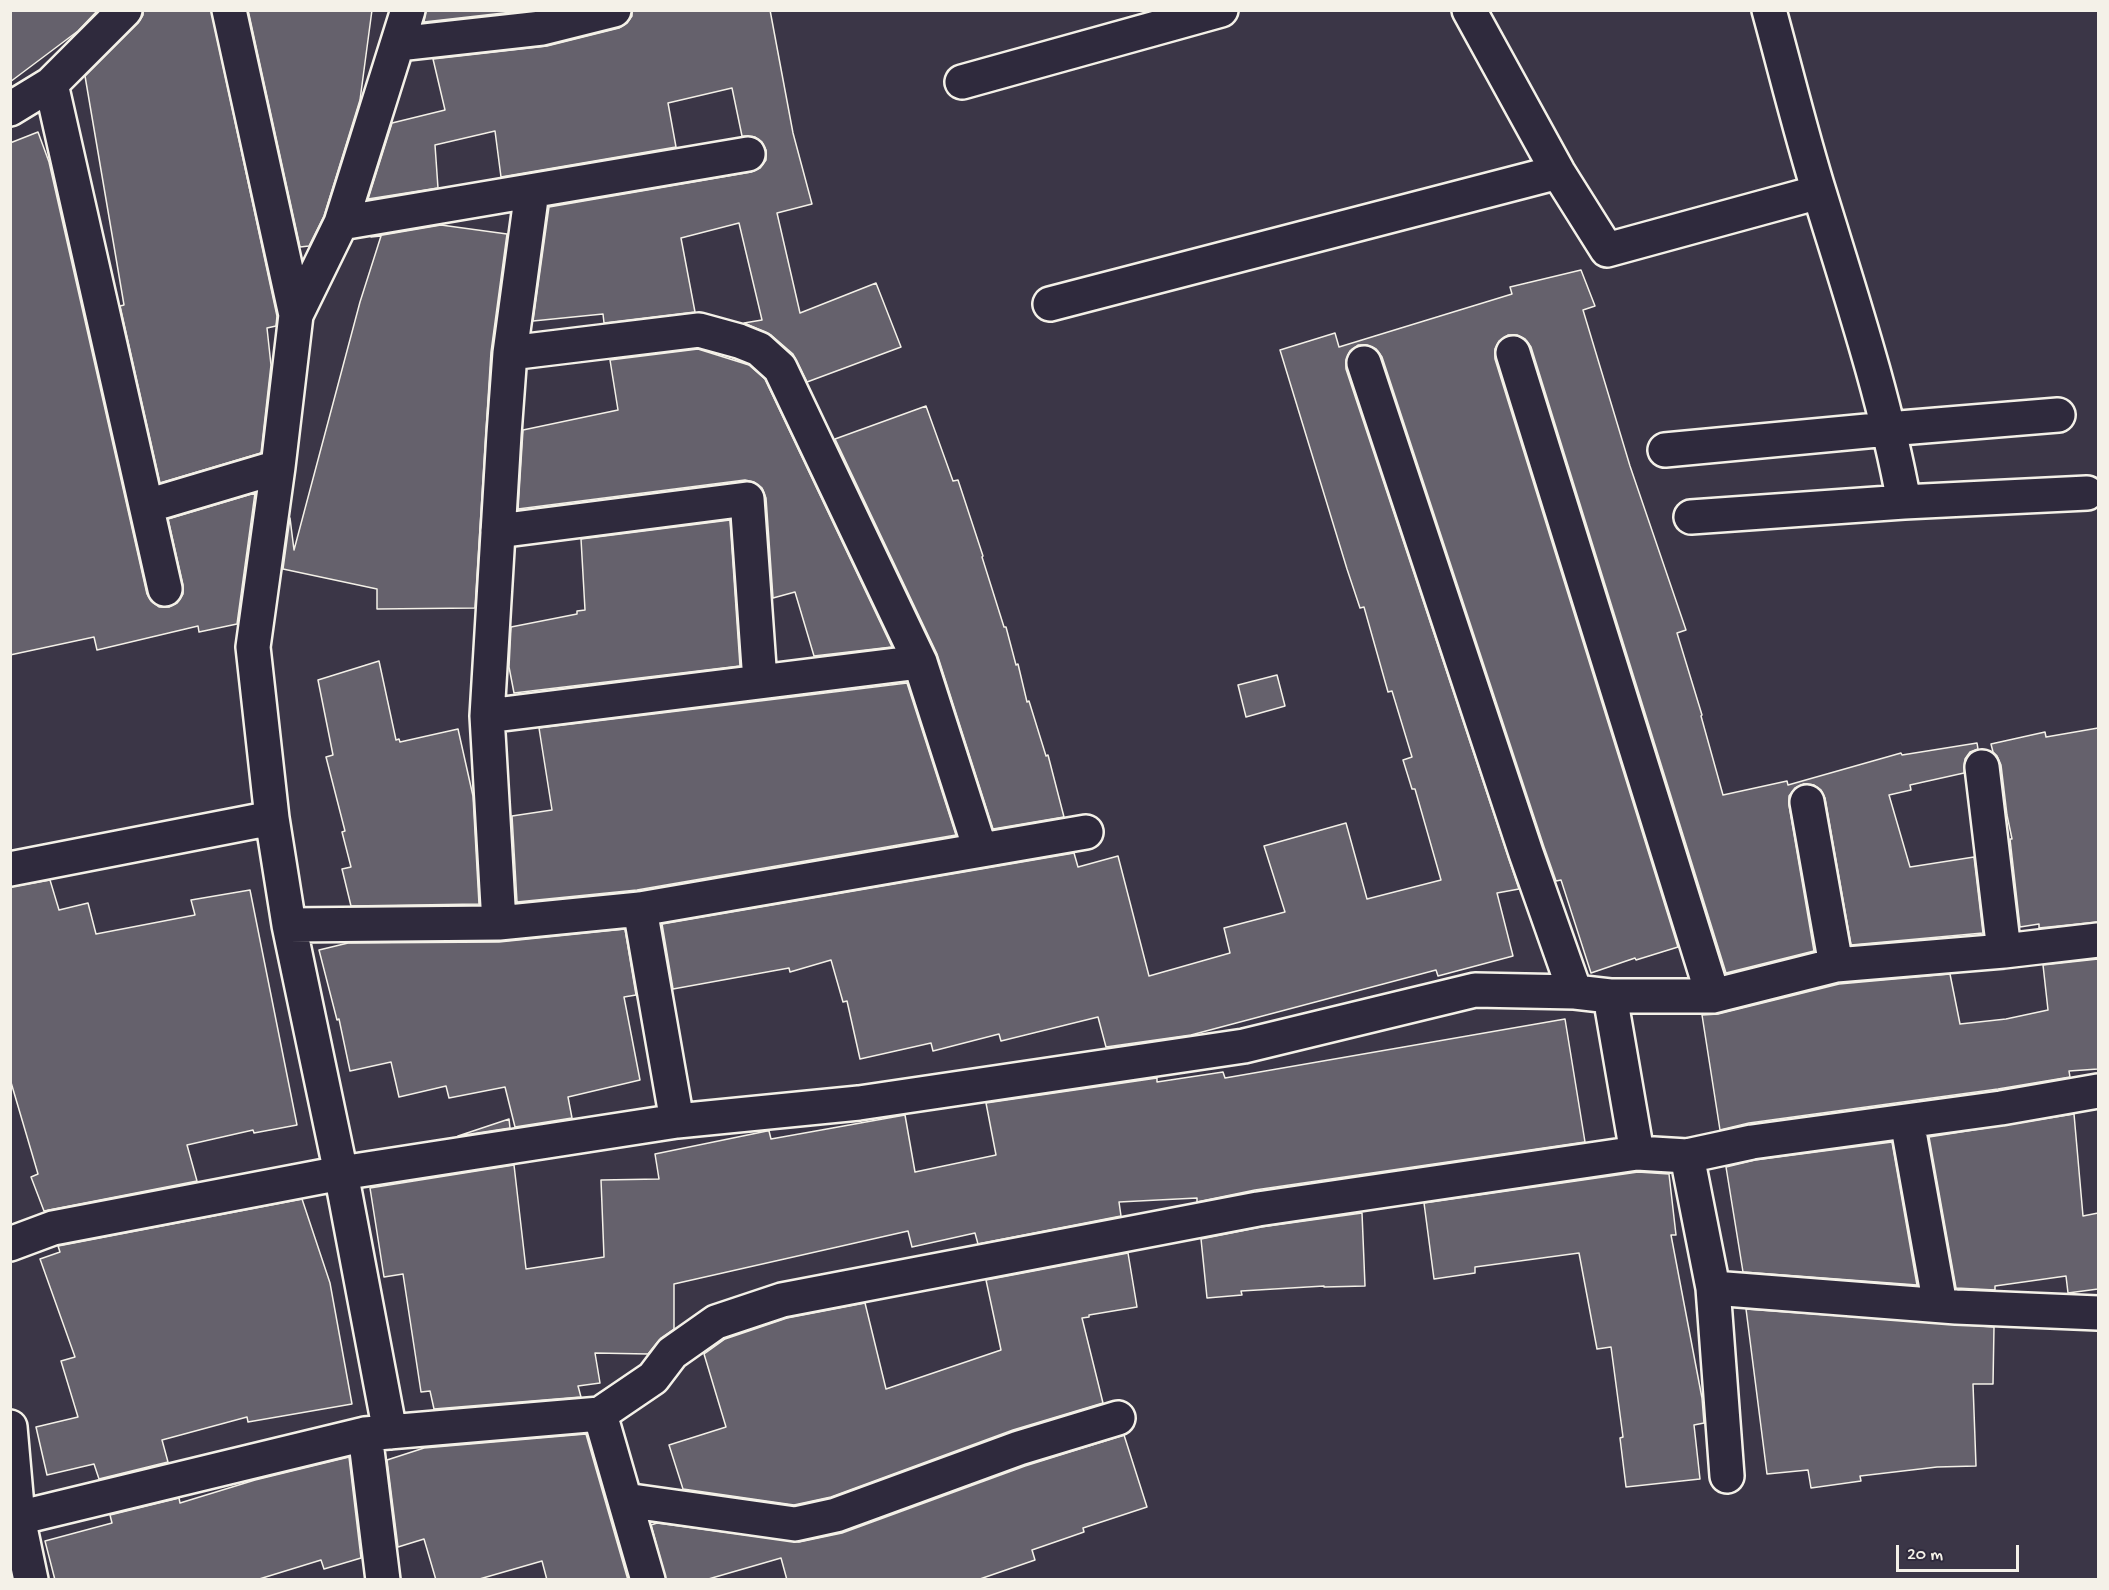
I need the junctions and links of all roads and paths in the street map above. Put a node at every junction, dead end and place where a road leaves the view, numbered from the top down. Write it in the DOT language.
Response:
graph roads {
  1 [pos="125,10"];
  2 [pos="229,10"];
  3 [pos="408,10"];
  4 [pos="614,10"];
  5 [pos="1221,10"];
  6 [pos="1469,10"];
  7 [pos="1769,10"];
  8 [pos="398,44"];
  9 [pos="962,82"];
  10 [pos="51,84"];
  11 [pos="10,109"];
  12 [pos="748,154"];
  13 [pos="1558,172"];
  14 [pos="532,191"];
  15 [pos="1819,192"];
  16 [pos="341,223"];
  17 [pos="1050,304"];
  18 [pos="296,315"];
  19 [pos="510,353"];
  20 [pos="1513,353"];
  21 [pos="1364,363"];
  22 [pos="2058,415"];
  23 [pos="1888,429"];
  24 [pos="1665,450"];
  25 [pos="279,467"];
  26 [pos="2087,493"];
  27 [pos="1904,502"];
  28 [pos="147,506"];
  29 [pos="1691,517"];
  30 [pos="498,531"];
  31 [pos="165,589"];
  32 [pos="920,662"];
  33 [pos="760,681"];
  34 [pos="487,716"];
  35 [pos="1982,767"];
  36 [pos="1807,802"];
  37 [pos="272,818"];
  38 [pos="1086,832"];
  39 [pos="980,849"];
  40 [pos="10,869"];
  41 [pos="640,909"];
  42 [pos="499,923"];
  43 [pos="289,925"];
  44 [pos="2098,940"];
  45 [pos="2004,951"];
  46 [pos="1836,965"];
  47 [pos="1575,992"];
  48 [pos="1610,996"];
  49 [pos="1713,996"];
  50 [pos="2098,1090"];
  51 [pos="677,1121"];
  52 [pos="1907,1121"];
  53 [pos="1637,1153"];
  54 [pos="1687,1156"];
  55 [pos="340,1173"];
  56 [pos="10,1244"];
  57 [pos="1713,1288"];
  58 [pos="1940,1305"];
  59 [pos="2098,1314"];
  60 [pos="600,1414"];
  61 [pos="1118,1418"];
  62 [pos="10,1426"];
  63 [pos="377,1433"];
  64 [pos="1727,1476"];
  65 [pos="625,1500"];
  66 [pos="18,1518"];
  67 [pos="31,1580"];
  68 [pos="383,1580"];
  69 [pos="648,1580"];
  1 -- 10 [label="street"];
  2 -- 18 [label="street"];
  3 -- 8 [label="street"];
  4 -- 8 [label="street"];
  5 -- 9 [label="street"];
  6 -- 13 [label="street"];
  7 -- 15 [label="street"];
  8 -- 16 [label="street"];
  10 -- 11 [label="street"];
  10 -- 28 [label="street"];
  12 -- 14 [label="street"];
  13 -- 15 [label="street"];
  13 -- 17 [label="street"];
  14 -- 16 [label="street"];
  14 -- 19 [label="street"];
  15 -- 23 [label="street"];
  16 -- 18 [label="street"];
  18 -- 25 [label="street"];
  19 -- 30 [label="street"];
  19 -- 32 [label="street"];
  20 -- 49 [label="street"];
  21 -- 47 [label="street"];
  22 -- 23 [label="street"];
  23 -- 24 [label="street"];
  23 -- 27 [label="street"];
  25 -- 28 [label="street"];
  25 -- 37 [label="street"];
  26 -- 27 [label="street"];
  27 -- 29 [label="street"];
  28 -- 31 [label="street"];
  30 -- 33 [label="street"];
  30 -- 34 [label="street"];
  32 -- 33 [label="street"];
  32 -- 39 [label="street"];
  33 -- 34 [label="street"];
  34 -- 42 [label="street"];
  35 -- 45 [label="street"];
  36 -- 46 [label="street"];
  37 -- 40 [label="street"];
  37 -- 43 [label="street"];
  38 -- 39 [label="street"];
  39 -- 41 [label="street"];
  41 -- 42 [label="street"];
  41 -- 51 [label="street"];
  42 -- 43 [label="street"];
  43 -- 55 [label="street"];
  44 -- 45 [label="street"];
  45 -- 46 [label="street"];
  46 -- 49 [label="street"];
  47 -- 48 [label="street"];
  47 -- 51 [label="street"];
  48 -- 49 [label="street"];
  48 -- 53 [label="street"];
  50 -- 52 [label="street"];
  51 -- 55 [label="street"];
  52 -- 54 [label="street"];
  52 -- 58 [label="street"];
  53 -- 54 [label="street"];
  53 -- 60 [label="street"];
  54 -- 57 [label="street"];
  55 -- 56 [label="street"];
  55 -- 63 [label="street"];
  57 -- 58 [label="street"];
  57 -- 64 [label="street"];
  58 -- 59 [label="street"];
  60 -- 63 [label="street"];
  60 -- 65 [label="street"];
  61 -- 65 [label="street"];
  62 -- 66 [label="street"];
  63 -- 66 [label="street"];
  63 -- 68 [label="street"];
  65 -- 69 [label="street"];
  66 -- 67 [label="street"];
}
